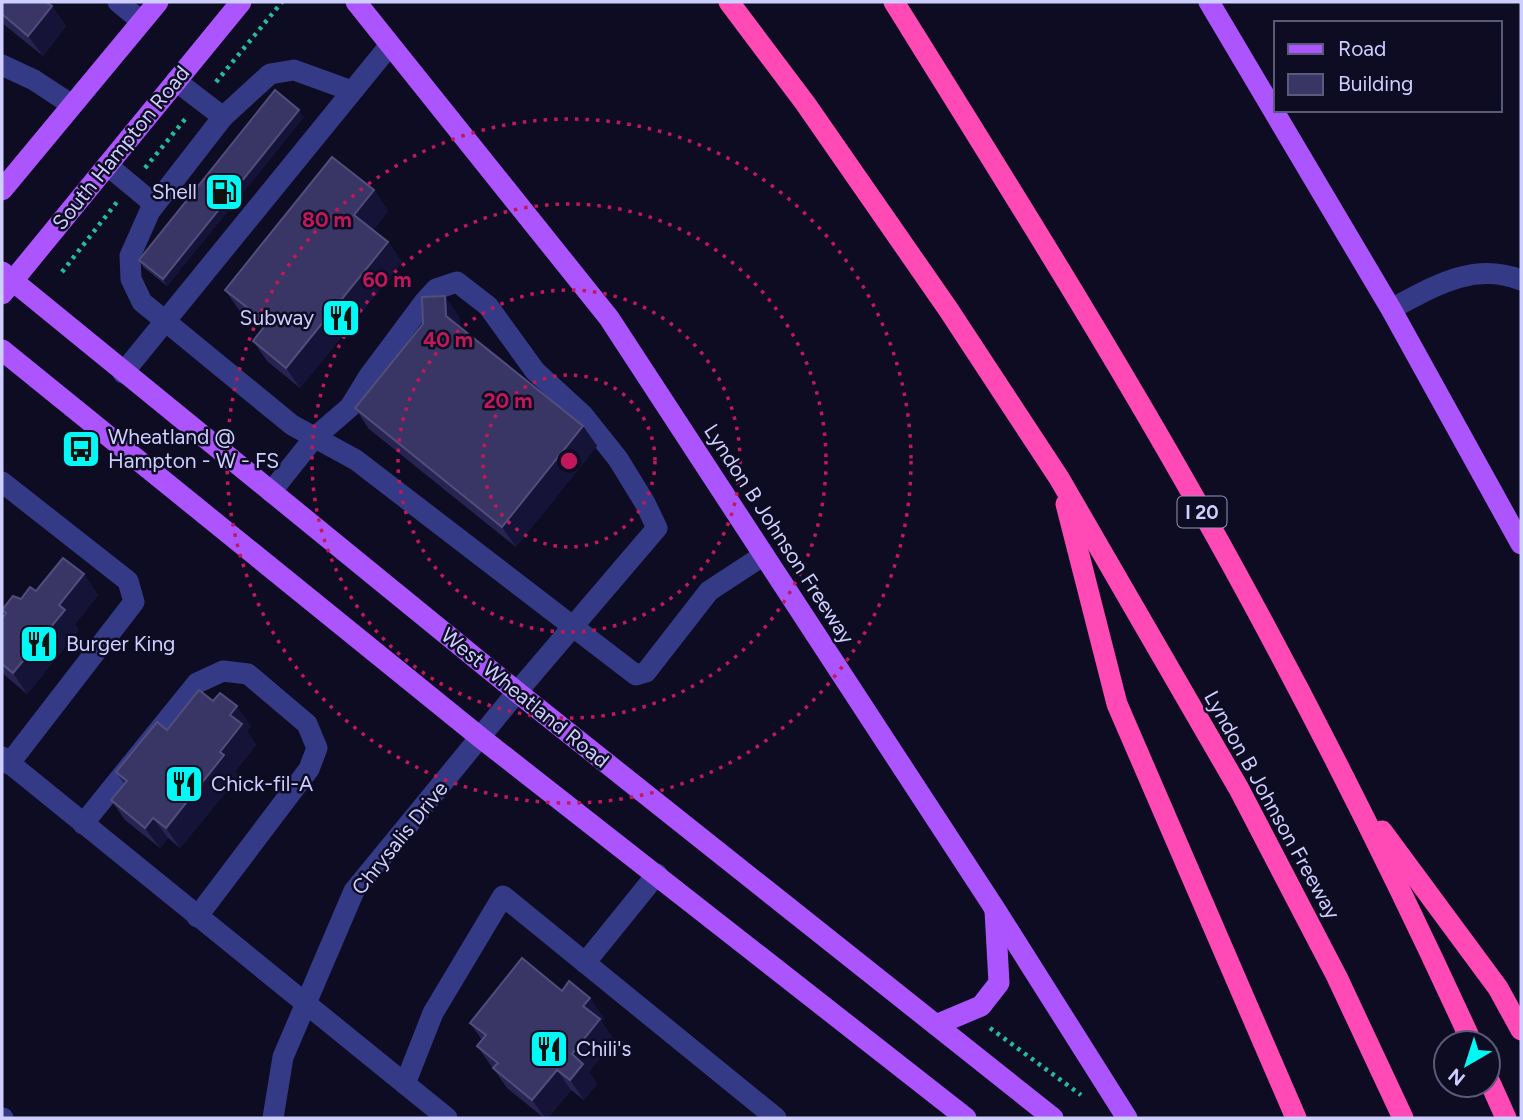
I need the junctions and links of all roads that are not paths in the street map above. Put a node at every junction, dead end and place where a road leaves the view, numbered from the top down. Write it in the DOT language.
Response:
graph roads {
  1 [pos="118,2"];
  2 [pos="158,2"];
  3 [pos="241,2"];
  4 [pos="356,2"];
  5 [pos="729,2"];
  6 [pos="894,2"];
  7 [pos="1209,2"];
  8 [pos="141,22"];
  9 [pos="390,45"];
  10 [pos="2,65"];
  11 [pos="176,81"];
  12 [pos="352,91"];
  13 [pos="72,105"];
  14 [pos="1274,112"];
  15 [pos="1274,112"];
  16 [pos="223,117"];
  17 [pos="107,165"];
  18 [pos="2,190"];
  19 [pos="154,204"];
  20 [pos="1521,280"];
  21 [pos="5,282"];
  22 [pos="1391,309"];
  23 [pos="165,320"];
  24 [pos="2,350"];
  25 [pos="123,373"];
  26 [pos="314,438"];
  27 [pos="1059,478"];
  28 [pos="2,482"];
  29 [pos="271,492"];
  30 [pos="1521,544"];
  31 [pos="764,555"];
  32 [pos="574,627"];
  33 [pos="517,692"];
  34 [pos="481,738"];
  35 [pos="6,760"];
  36 [pos="1350,788"];
  37 [pos="83,824"];
  38 [pos="657,874"];
  39 [pos="995,909"];
  40 [pos="197,917"];
  41 [pos="585,963"];
  42 [pos="304,1004"];
  43 [pos="936,1025"];
  44 [pos="1465,1029"];
  45 [pos="1521,1030"];
  46 [pos="405,1084"];
  47 [pos="1497,1099"];
  48 [pos="273,1118"];
  49 [pos="447,1118"];
  50 [pos="776,1118"];
  51 [pos="966,1118"];
  52 [pos="1053,1118"];
  53 [pos="1127,1118"];
  54 [pos="1296,1118"];
  55 [pos="1404,1118"];
  56 [pos="1506,1118"];
  1 -- 8 [label="street"];
  2 -- 8 [label="main road"];
  3 -- 11 [label="main road, South Hampton Road"];
  4 -- 9 [label="main road, Lyndon B Johnson Freeway"];
  5 -- 27 [label="highway, Lyndon B Johnson Freeway"];
  6 -- 36 [label="highway, I 20"];
  7 -- 15 [label="main road"];
  8 -- 13 [label="main road"];
  9 -- 12 [label="street"];
  9 -- 31 [label="main road, Lyndon B Johnson Freeway"];
  10 -- 13 [label="street"];
  11 -- 16 [label="street"];
  11 -- 17 [label="main road, South Hampton Road"];
  12 -- 16 [label="street"];
  12 -- 23 [label="street"];
  13 -- 18 [label="main road"];
  14 -- 22 [label="main road"];
  16 -- 19 [label="street"];
  17 -- 19 [label="street"];
  17 -- 21 [label="main road, South Hampton Road"];
  19 -- 23 [label="street"];
  20 -- 22 [label="street"];
  21 -- 25 [label="main road, West Wheatland Road"];
  22 -- 30 [label="main road"];
  23 -- 25 [label="street"];
  23 -- 26 [label="street"];
  24 -- 34 [label="main road"];
  25 -- 29 [label="main road, West Wheatland Road"];
  26 -- 29 [label="street"];
  26 -- 32 [label="street"];
  26 -- 32 [label="street, Chrysalis Drive"];
  27 -- 54 [label="highway"];
  27 -- 55 [label="highway, Lyndon B Johnson Freeway"];
  28 -- 35 [label="street"];
  29 -- 33 [label="main road, West Wheatland Road"];
  31 -- 32 [label="street"];
  31 -- 39 [label="main road, Lyndon B Johnson Freeway"];
  32 -- 33 [label="street, Chrysalis Drive"];
  33 -- 34 [label="street, Chrysalis Drive"];
  33 -- 43 [label="main road, West Wheatland Road"];
  34 -- 38 [label="main road"];
  34 -- 42 [label="street, Chrysalis Drive"];
  35 -- 37 [label="street"];
  36 -- 44 [label="highway, I 20"];
  36 -- 45 [label="highway"];
  37 -- 40 [label="street"];
  37 -- 40 [label="street"];
  38 -- 41 [label="street"];
  38 -- 51 [label="main road"];
  39 -- 43 [label="main road"];
  39 -- 53 [label="main road, Lyndon B Johnson Freeway"];
  40 -- 42 [label="street"];
  41 -- 46 [label="street"];
  41 -- 50 [label="street"];
  42 -- 46 [label="street"];
  42 -- 48 [label="street, Chrysalis Drive"];
  43 -- 52 [label="main road, West Wheatland Road"];
  46 -- 49 [label="street"];
  47 -- 56 [label="highway"];
}
